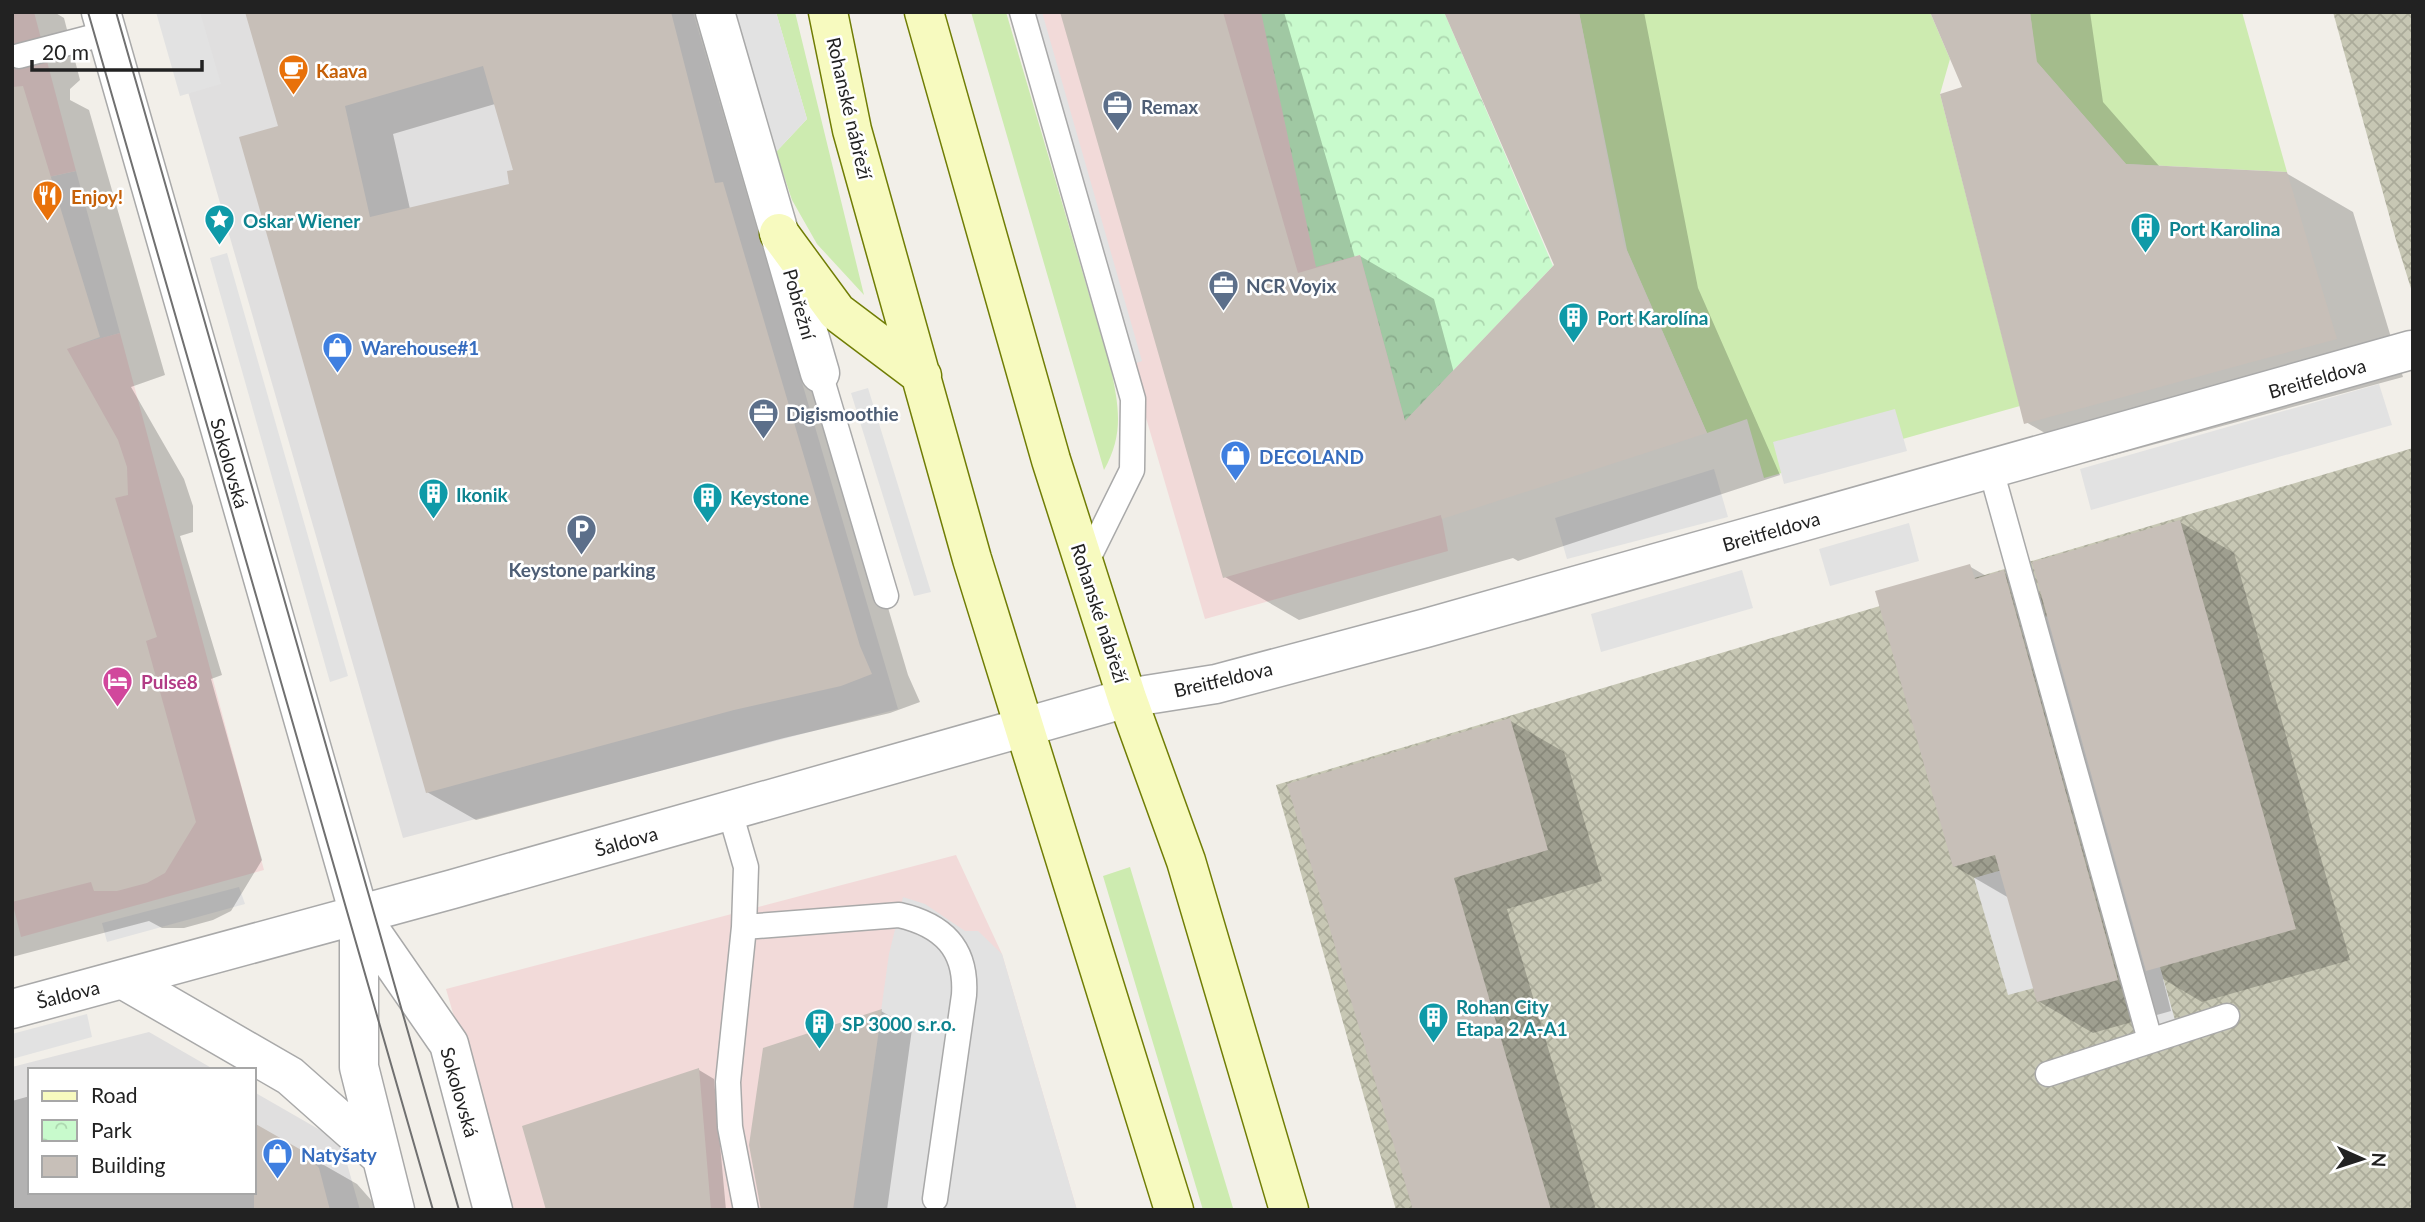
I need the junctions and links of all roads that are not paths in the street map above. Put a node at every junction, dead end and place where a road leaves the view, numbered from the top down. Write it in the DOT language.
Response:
graph roads {
  1 [pos="715,12"];
  2 [pos="828,12"];
  3 [pos="924,12"];
  4 [pos="1022,12"];
  5 [pos="104,23"];
  6 [pos="19,56"];
  7 [pos="779,233"];
  8 [pos="2411,350"];
  9 [pos="820,373"];
  10 [pos="922,376"];
  11 [pos="1991,470"];
  12 [pos="1084,567"];
  13 [pos="886,596"];
  14 [pos="1127,698"];
  15 [pos="1027,728"];
  16 [pos="730,812"];
  17 [pos="359,914"];
  18 [pos="744,927"];
  19 [pos="124,980"];
  20 [pos="12,1009"];
  21 [pos="2227,1016"];
  22 [pos="2150,1040"];
  23 [pos="2048,1074"];
  24 [pos="378,1154"];
  25 [pos="935,1199"];
  26 [pos="394,1210"];
  27 [pos="493,1210"];
  28 [pos="746,1210"];
  29 [pos="1174,1210"];
  30 [pos="1289,1210"];
  1 -- 7 [label="street, Pobřežní"];
  2 -- 10 [label="main road, Rohanské nábřeží"];
  3 -- 12 [label="main road, Rohanské nábřeží"];
  4 -- 12 [label="lane"];
  5 -- 6 [label="lane"];
  5 -- 17 [label="street, Sokolovská"];
  7 -- 9 [label="street, Pobřežní"];
  7 -- 10 [label="main road"];
  8 -- 11 [label="street, Breitfeldova"];
  9 -- 13 [label="lane, Pobřežní"];
  10 -- 15 [label="main road, Rohanské nábřeží"];
  11 -- 14 [label="street, Breitfeldova"];
  11 -- 22 [label="lane"];
  12 -- 14 [label="main road, Rohanské nábřeží"];
  14 -- 15 [label="street, Šaldova"];
  14 -- 30 [label="main road, Rohanské nábřeží"];
  15 -- 16 [label="street, Šaldova"];
  15 -- 29 [label="main road, Rohanské nábřeží"];
  16 -- 17 [label="street, Šaldova"];
  16 -- 18 [label="lane"];
  17 -- 19 [label="street, Šaldova"];
  17 -- 24 [label="street, Sokolovská"];
  17 -- 27 [label="street, Sokolovská"];
  18 -- 25 [label="lane"];
  18 -- 28 [label="lane"];
  19 -- 20 [label="street, Šaldova"];
  19 -- 24 [label="street, Šaldova"];
  21 -- 22 [label="lane"];
  22 -- 23 [label="lane"];
  24 -- 26 [label="street, Sokolovská"];
}
